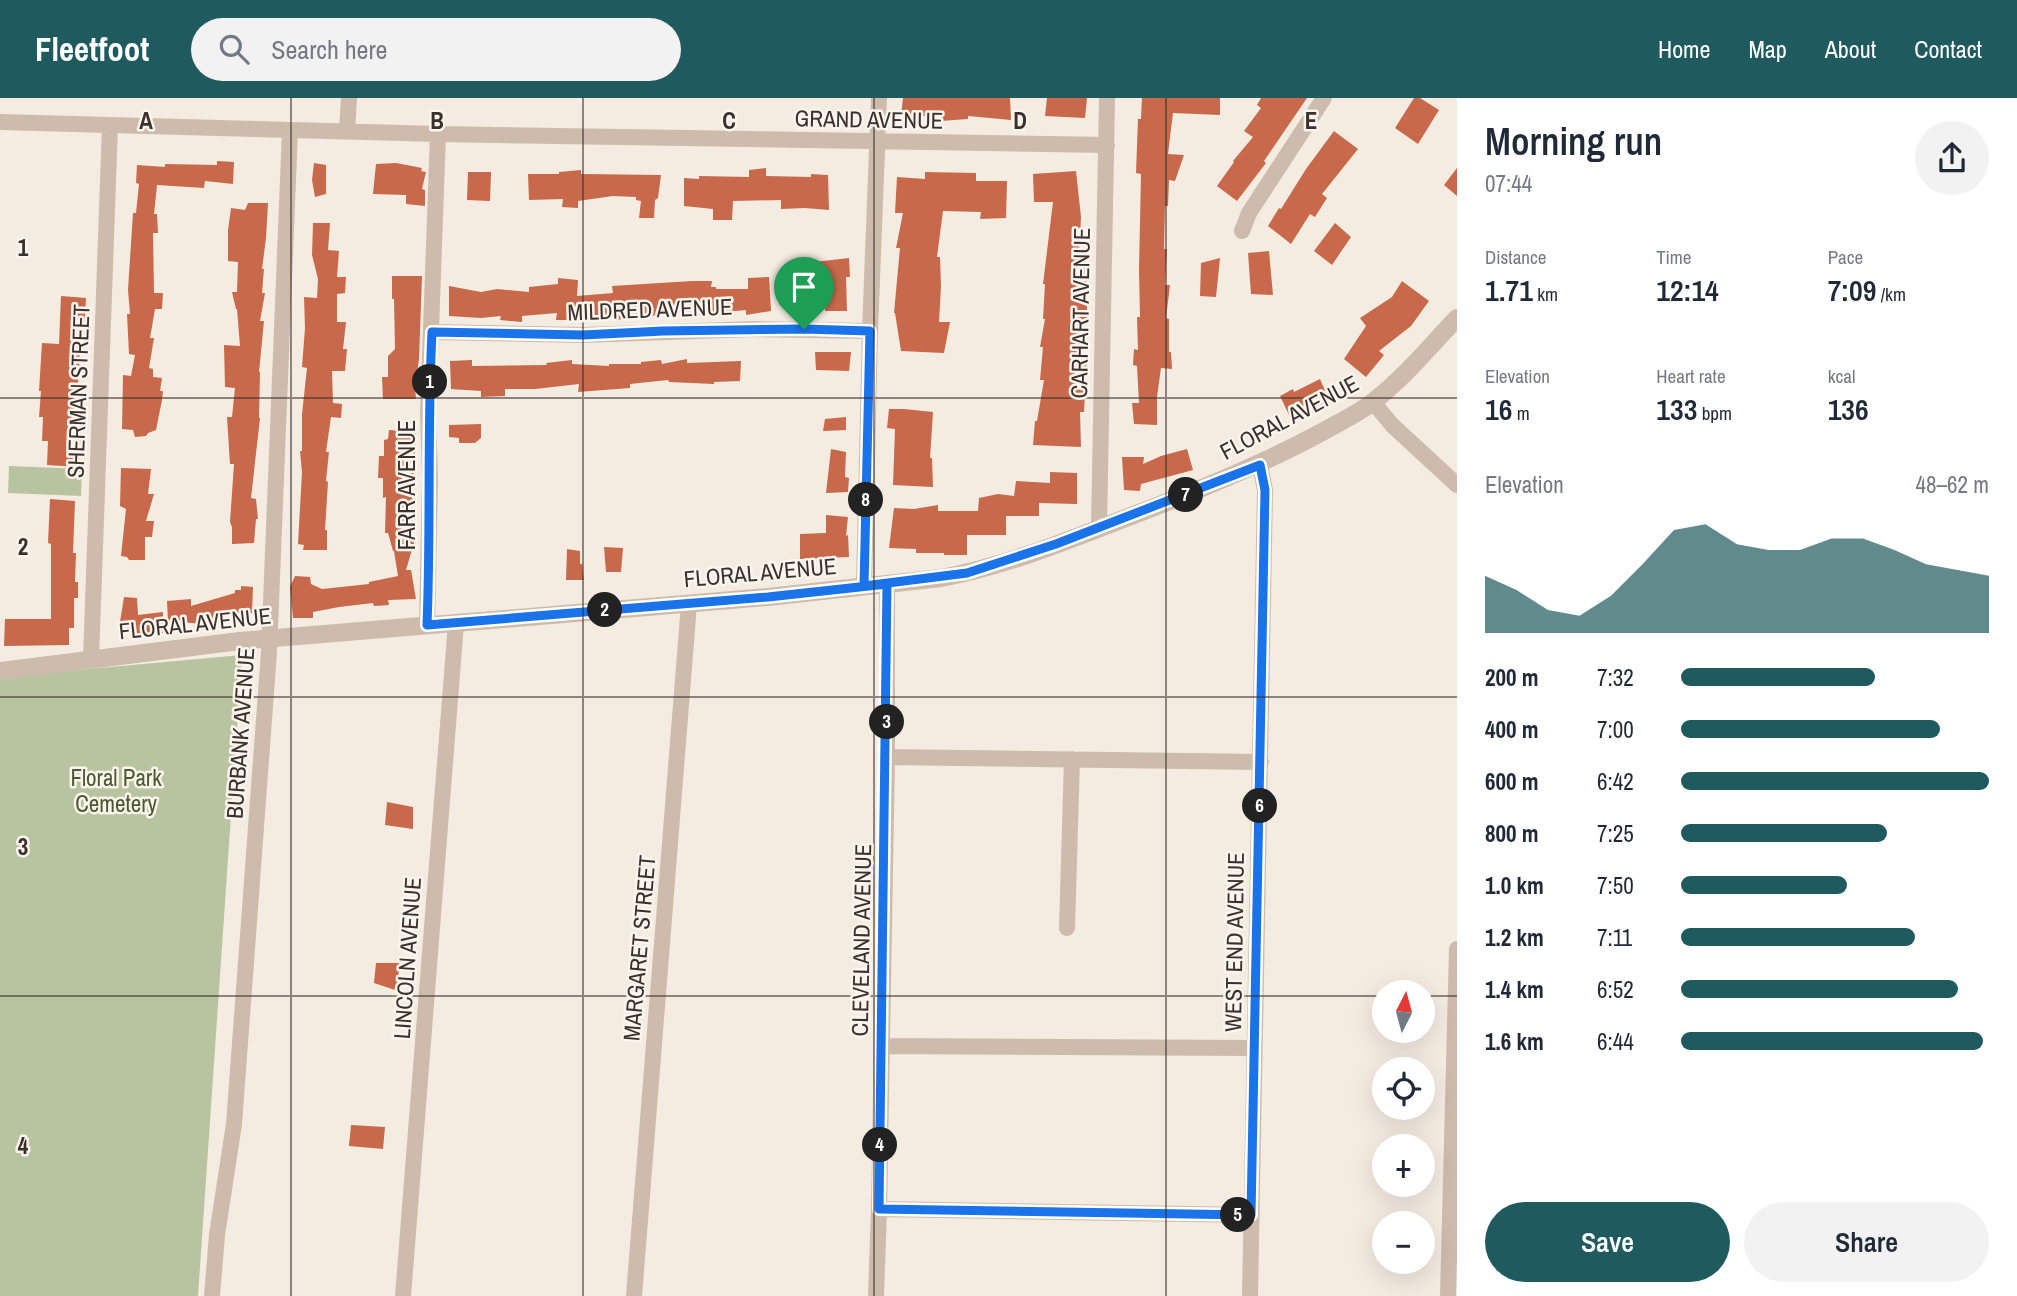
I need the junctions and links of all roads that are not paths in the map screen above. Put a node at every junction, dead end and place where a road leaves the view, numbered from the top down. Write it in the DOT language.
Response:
graph roads {
  1 [pos="349,98"];
  2 [pos="878,98"];
  3 [pos="1107,98"];
  4 [pos="1324,98"];
  5 [pos="0,122"];
  6 [pos="110,125"];
  7 [pos="290,130"];
  8 [pos="347,131"];
  9 [pos="438,134"];
  10 [pos="876,142"];
  11 [pos="1107,145"];
  12 [pos="1242,231"];
  13 [pos="1457,318"];
  14 [pos="870,331"];
  15 [pos="432,332"];
  16 [pos="1373,402"];
  17 [pos="1260,465"];
  18 [pos="1457,485"];
  19 [pos="1099,528"];
  20 [pos="887,584"];
  21 [pos="864,586"];
  22 [pos="689,604"];
  23 [pos="456,623"];
  24 [pos="427,625"];
  25 [pos="270,638"];
  26 [pos="91,659"];
  27 [pos="0,671"];
  28 [pos="887,757"];
  29 [pos="1072,760"];
  30 [pos="1261,762"];
  31 [pos="1067,928"];
  32 [pos="1457,949"];
  33 [pos="882,1046"];
  34 [pos="1254,1048"];
  35 [pos="879,1209"];
  36 [pos="1251,1215"];
  37 [pos="212,1296"];
  38 [pos="403,1296"];
  39 [pos="635,1296"];
  40 [pos="876,1296"];
  41 [pos="1250,1296"];
  42 [pos="1448,1296"];
  1 -- 8 [label="street"];
  2 -- 10 [label="street"];
  3 -- 11 [label="street, CARHART AVENUE"];
  4 -- 12 [label="street"];
  5 -- 6 [label="street, GRAND AVENUE"];
  6 -- 7 [label="street, GRAND AVENUE"];
  6 -- 26 [label="street, SHERMAN STREET"];
  7 -- 8 [label="street, GRAND AVENUE"];
  7 -- 25 [label="street, BURBANK AVENUE"];
  8 -- 9 [label="street, GRAND AVENUE"];
  9 -- 10 [label="street, GRAND AVENUE"];
  9 -- 15 [label="street, FARR AVENUE"];
  10 -- 11 [label="street, GRAND AVENUE"];
  10 -- 14 [label="street"];
  11 -- 19 [label="street, CARHART AVENUE"];
  13 -- 16 [label="street, FLORAL AVENUE"];
  14 -- 15 [label="street, MILDRED AVENUE"];
  14 -- 21 [label="street"];
  15 -- 24 [label="street, FARR AVENUE"];
  16 -- 17 [label="street, FLORAL AVENUE"];
  16 -- 18 [label="street"];
  17 -- 19 [label="street, FLORAL AVENUE"];
  17 -- 30 [label="street, WEST END AVENUE"];
  19 -- 20 [label="street, FLORAL AVENUE"];
  20 -- 21 [label="street, FLORAL AVENUE"];
  20 -- 28 [label="street, CLEVELAND AVENUE"];
  21 -- 22 [label="street, FLORAL AVENUE"];
  22 -- 23 [label="street, FLORAL AVENUE"];
  22 -- 39 [label="street, MARGARET STREET"];
  23 -- 24 [label="street, FLORAL AVENUE"];
  23 -- 38 [label="street, LINCOLN AVENUE"];
  24 -- 25 [label="street, FLORAL AVENUE"];
  25 -- 26 [label="street, FLORAL AVENUE"];
  25 -- 37 [label="street, BURBANK AVENUE"];
  26 -- 27 [label="street, FLORAL AVENUE"];
  28 -- 29 [label="street"];
  28 -- 33 [label="street, CLEVELAND AVENUE"];
  29 -- 30 [label="street"];
  29 -- 31 [label="street"];
  30 -- 34 [label="street, WEST END AVENUE"];
  32 -- 42 [label="street"];
  33 -- 34 [label="street"];
  33 -- 35 [label="street, CLEVELAND AVENUE"];
  34 -- 36 [label="street, WEST END AVENUE"];
  35 -- 36 [label="street"];
  35 -- 40 [label="street, CLEVELAND AVENUE"];
  36 -- 41 [label="street, WEST END AVENUE"];
}
